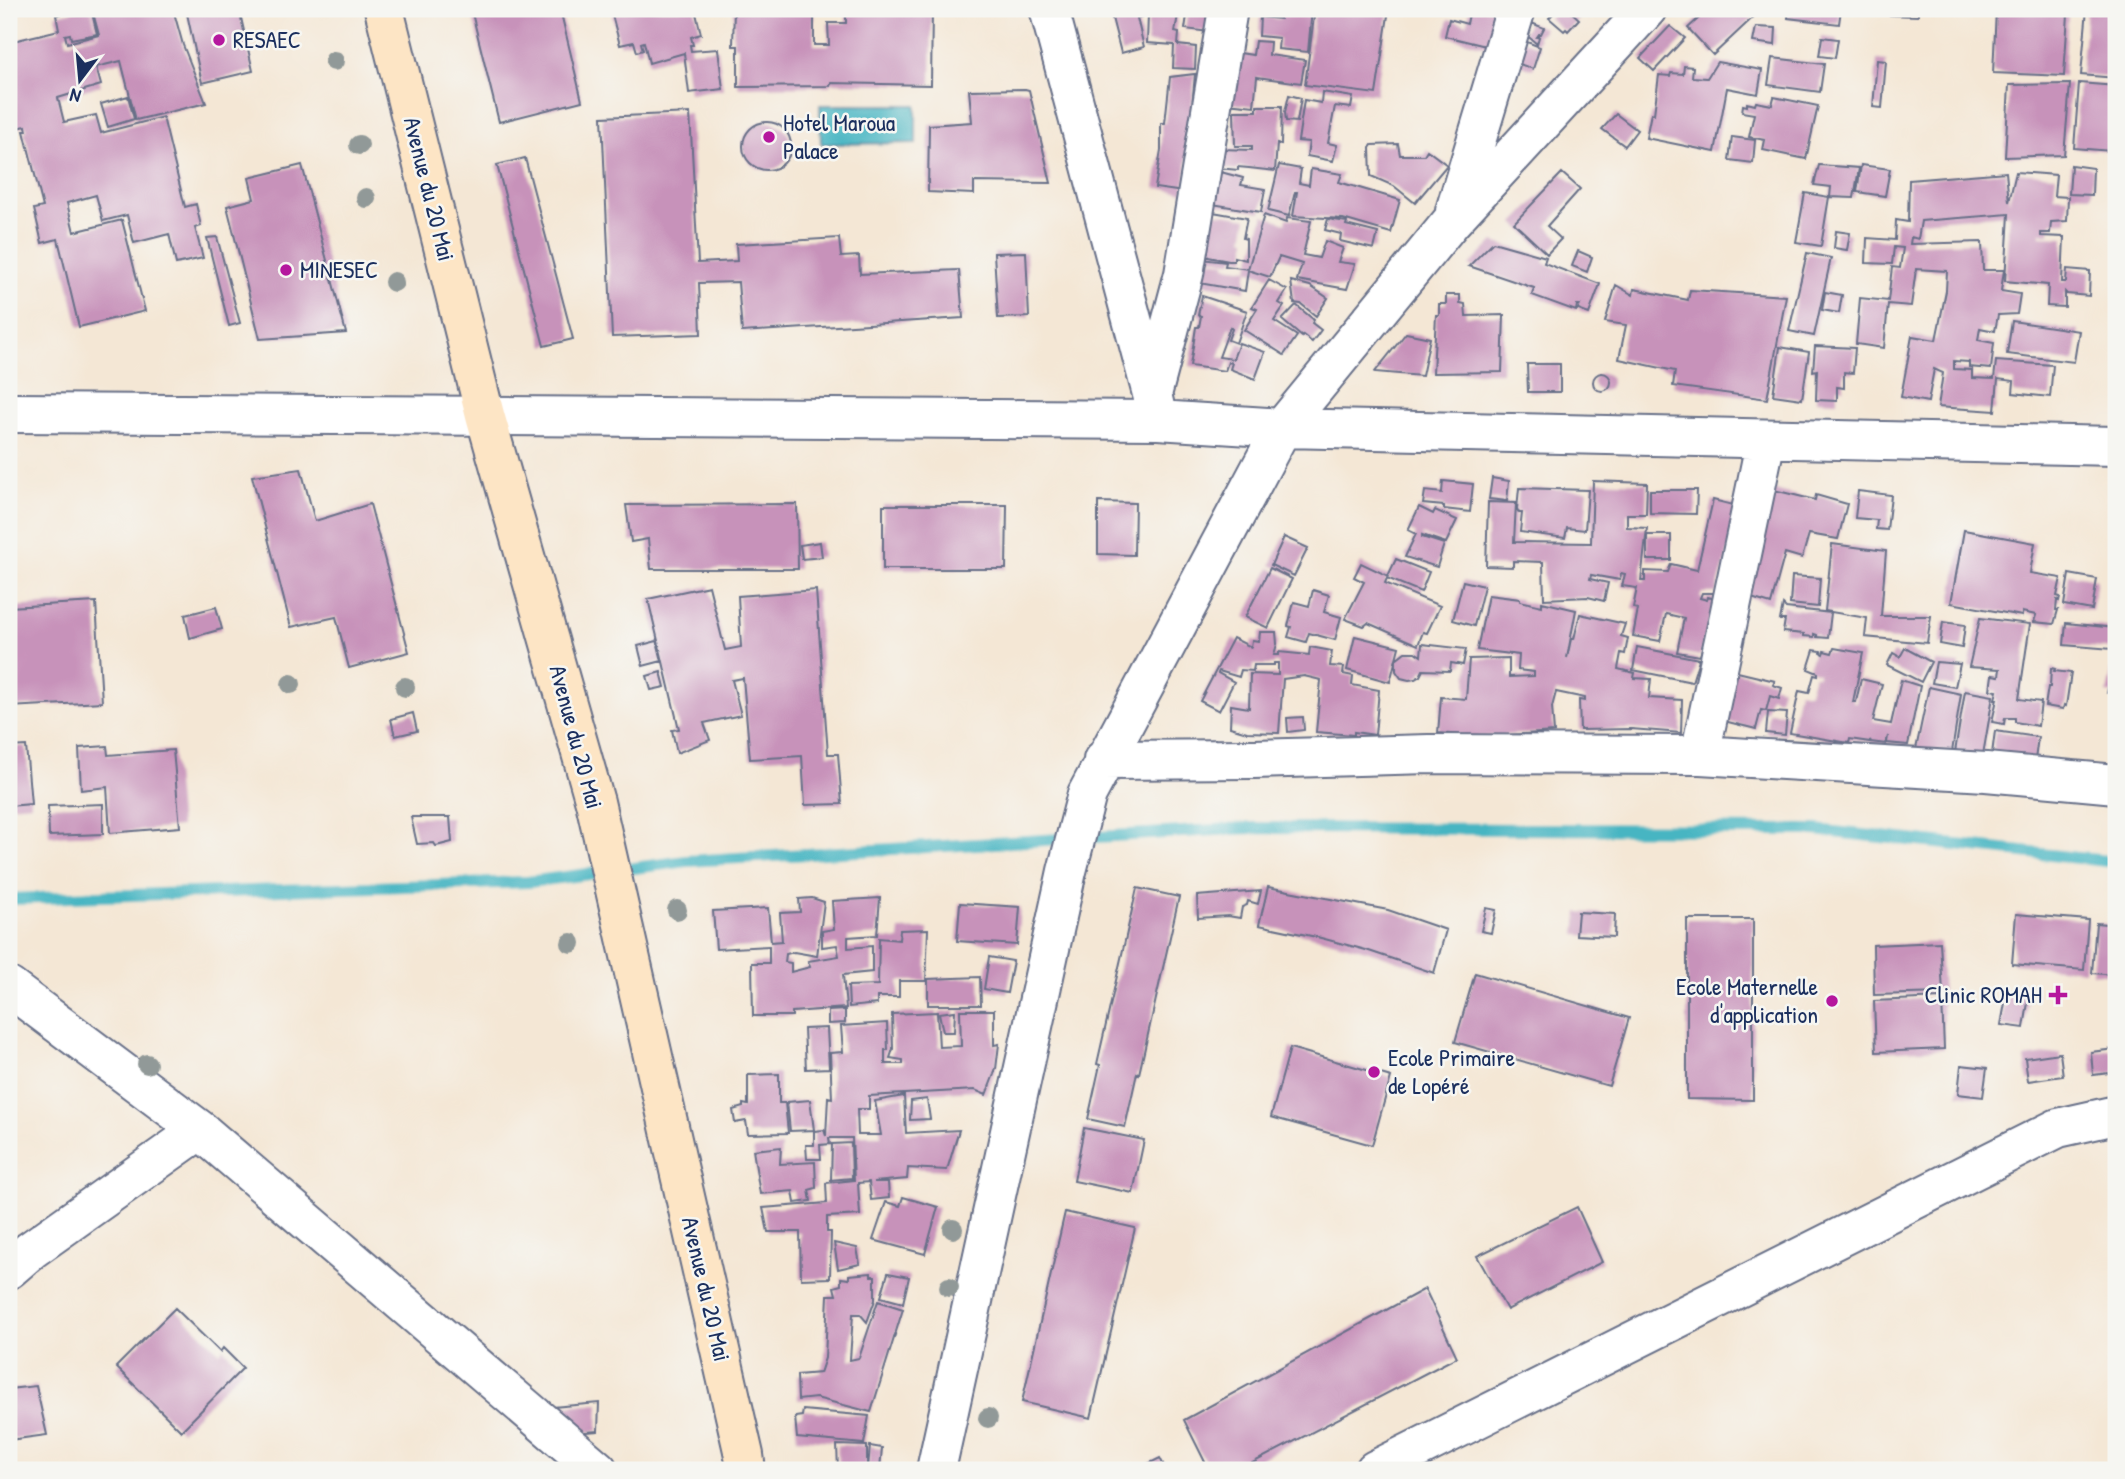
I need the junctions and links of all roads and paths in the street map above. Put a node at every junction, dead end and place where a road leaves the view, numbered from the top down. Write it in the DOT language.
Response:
graph roads {
  1 [pos="384,9"];
  2 [pos="1049,9"];
  3 [pos="1228,9"];
  4 [pos="1516,9"];
  5 [pos="1647,9"];
  6 [pos="1451,222"];
  7 [pos="1155,407"];
  8 [pos="9,413"];
  9 [pos="485,415"];
  10 [pos="1282,428"];
  11 [pos="1766,439"];
  12 [pos="2116,446"];
  13 [pos="1700,755"];
  14 [pos="1103,760"];
  15 [pos="2116,784"];
  16 [pos="9,987"];
  17 [pos="2116,1115"];
  18 [pos="200,1130"];
  19 [pos="9,1269"];
  20 [pos="598,1470"];
  21 [pos="746,1470"];
  22 [pos="936,1470"];
  23 [pos="1375,1470"];
  1 -- 9 [label="street, Avenue du 20 Mai"];
  2 -- 7 [label="street"];
  3 -- 7 [label="street"];
  4 -- 6 [label="street"];
  5 -- 6 [label="street"];
  6 -- 10 [label="street"];
  7 -- 9 [label="street"];
  7 -- 10 [label="street"];
  8 -- 9 [label="street"];
  9 -- 21 [label="street, Avenue du 20 Mai"];
  10 -- 11 [label="street"];
  10 -- 14 [label="street"];
  11 -- 12 [label="street"];
  11 -- 13 [label="street"];
  13 -- 14 [label="street"];
  13 -- 15 [label="street"];
  14 -- 22 [label="street"];
  16 -- 18 [label="street"];
  17 -- 23 [label="street"];
  18 -- 19 [label="street"];
  18 -- 20 [label="street"];
}
